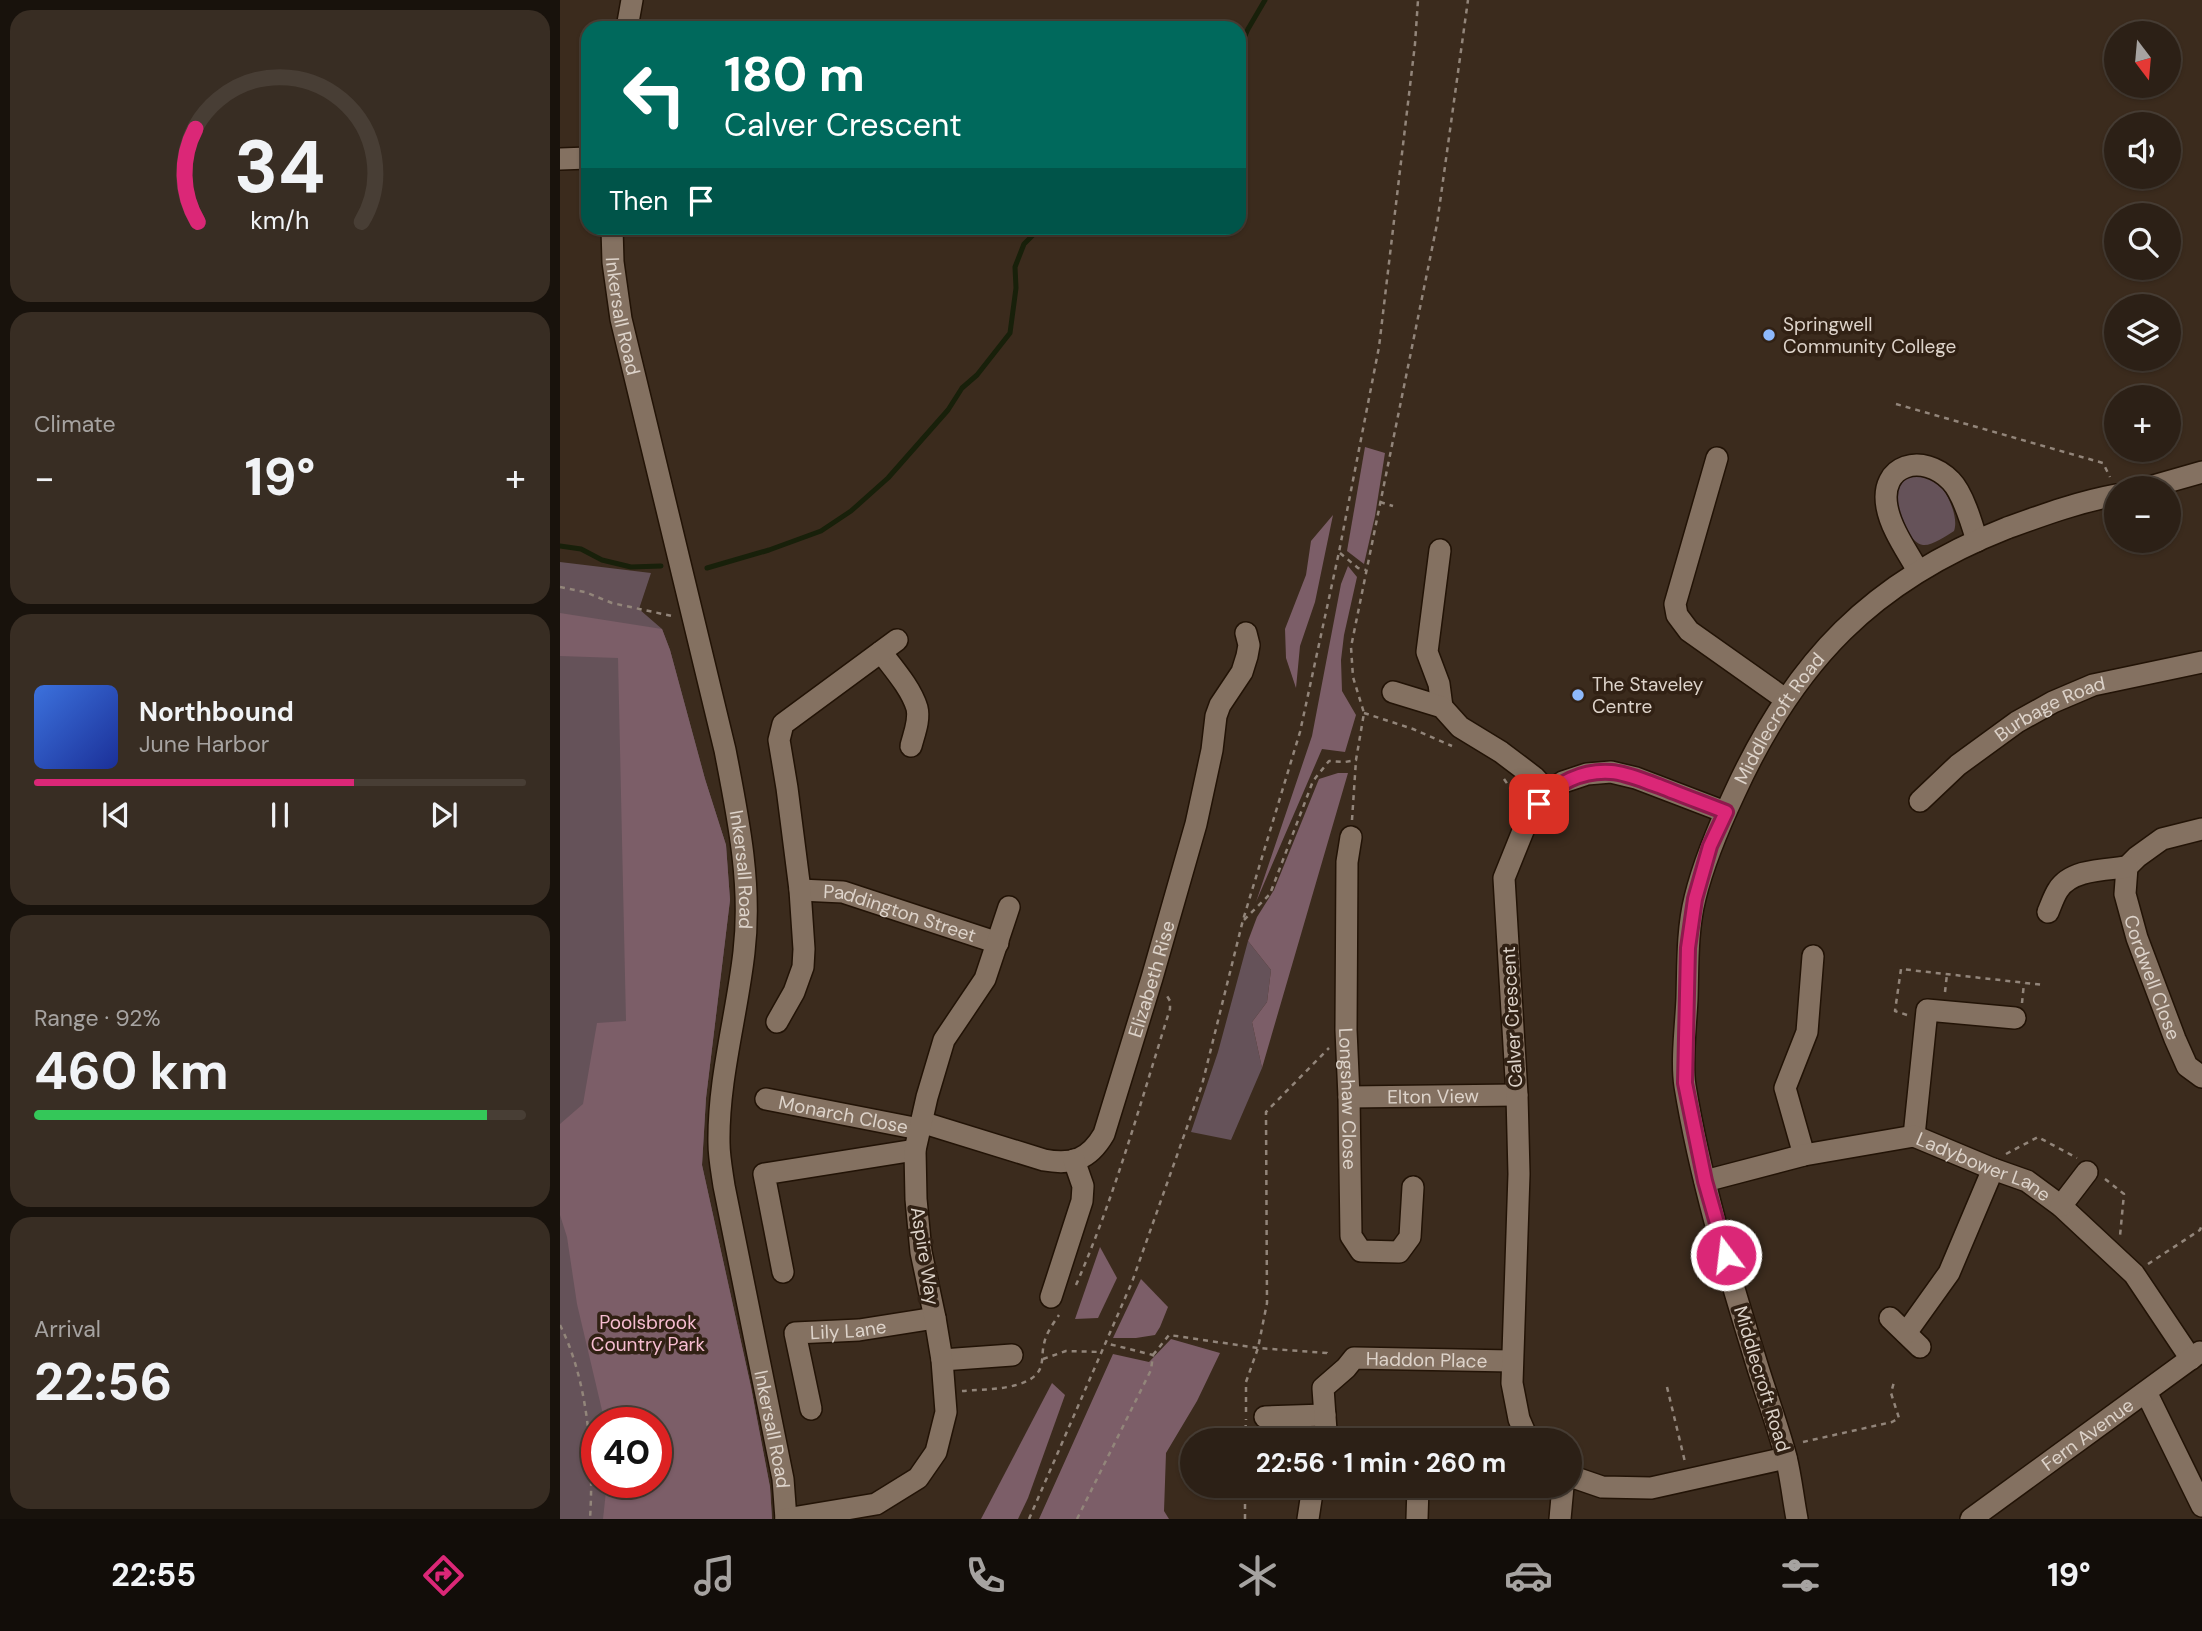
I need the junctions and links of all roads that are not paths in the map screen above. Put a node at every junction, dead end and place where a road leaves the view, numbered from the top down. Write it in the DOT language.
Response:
graph roads {
  1 [pos="632,0"];
  2 [pos="629,21"];
  3 [pos="581,158"];
  4 [pos="560,159"];
  5 [pos="612,235"];
  6 [pos="1717,458"];
  7 [pos="2202,472"];
  8 [pos="2181,478"];
  9 [pos="2104,494"];
  10 [pos="1977,541"];
  11 [pos="1440,550"];
  12 [pos="1918,571"];
  13 [pos="1246,633"];
  14 [pos="2202,662"];
  15 [pos="1393,692"];
  16 [pos="1785,699"];
  17 [pos="1442,707"];
  18 [pos="911,746"];
  19 [pos="1548,792"];
  20 [pos="1920,801"];
  21 [pos="1726,812"];
  22 [pos="2202,829"];
  23 [pos="1351,837"];
  24 [pos="2127,867"];
  25 [pos="800,890"];
  26 [pos="1009,907"];
  27 [pos="2048,912"];
  28 [pos="998,943"];
  29 [pos="1813,956"];
  30 [pos="2015,1018"];
  31 [pos="777,1022"];
  32 [pos="2202,1077"];
  33 [pos="1517,1095"];
  34 [pos="1349,1097"];
  35 [pos="766,1099"];
  36 [pos="920,1126"];
  37 [pos="1914,1136"];
  38 [pos="915,1150"];
  39 [pos="1804,1156"];
  40 [pos="1074,1160"];
  41 [pos="1993,1169"];
  42 [pos="2087,1172"];
  43 [pos="1705,1181"];
  44 [pos="1413,1187"];
  45 [pos="2061,1206"];
  46 [pos="783,1272"];
  47 [pos="1051,1297"];
  48 [pos="935,1318"];
  49 [pos="1890,1318"];
  50 [pos="1013,1355"];
  51 [pos="2196,1355"];
  52 [pos="942,1360"];
  53 [pos="1511,1360"];
  54 [pos="2146,1392"];
  55 [pos="811,1409"];
  56 [pos="1265,1417"];
  57 [pos="1311,1428"];
  58 [pos="1324,1428"];
  59 [pos="1522,1428"];
  60 [pos="1784,1452"];
  61 [pos="1582,1480"];
  62 [pos="1311,1498"];
  63 [pos="1418,1498"];
  64 [pos="1562,1498"];
  65 [pos="2202,1506"];
  66 [pos="786,1519"];
  67 [pos="1308,1519"];
  68 [pos="1418,1519"];
  69 [pos="1560,1519"];
  70 [pos="1797,1519"];
  71 [pos="1971,1519"];
  1 -- 2 [label="street"];
  3 -- 4 [label="street"];
  5 -- 66 [label="street, Inkersall Road"];
  6 -- 16 [label="street"];
  7 -- 8 [label="street"];
  9 -- 10 [label="street, Middlecroft Road"];
  10 -- 12 [label="street, Middlecroft Road"];
  10 -- 12 [label="street"];
  11 -- 17 [label="street"];
  12 -- 16 [label="street, Middlecroft Road"];
  13 -- 40 [label="street, Elizabeth Rise"];
  14 -- 20 [label="street, Burbage Road"];
  15 -- 17 [label="street"];
  16 -- 21 [label="street, Middlecroft Road"];
  17 -- 19 [label="street"];
  18 -- 25 [label="street, Paddington Street"];
  19 -- 21 [label="street, Calver Crescent"];
  19 -- 33 [label="street, Calver Crescent"];
  21 -- 43 [label="street, Middlecroft Road"];
  22 -- 24 [label="street"];
  23 -- 34 [label="street, Longshaw Close"];
  24 -- 27 [label="street"];
  24 -- 32 [label="street, Cordwell Close"];
  25 -- 28 [label="street, Paddington Street"];
  25 -- 31 [label="street, Paddington Street"];
  26 -- 28 [label="street, Aspire Way"];
  28 -- 36 [label="street, Aspire Way"];
  29 -- 39 [label="street"];
  30 -- 37 [label="street"];
  33 -- 34 [label="street, Elton View"];
  33 -- 53 [label="street, Calver Crescent"];
  34 -- 44 [label="street, Longshaw Close"];
  35 -- 36 [label="street, Monarch Close"];
  36 -- 38 [label="street, Aspire Way"];
  36 -- 40 [label="street"];
  37 -- 39 [label="street, Ladybower Lane"];
  37 -- 41 [label="street, Ladybower Lane"];
  38 -- 46 [label="street"];
  38 -- 48 [label="street, Aspire Way"];
  39 -- 43 [label="street, Ladybower Lane"];
  40 -- 47 [label="street"];
  41 -- 45 [label="street, Ladybower Lane"];
  41 -- 49 [label="street"];
  42 -- 45 [label="street"];
  43 -- 60 [label="street, Middlecroft Road"];
  45 -- 51 [label="street, Ladybower Lane"];
  48 -- 52 [label="street, Aspire Way"];
  48 -- 55 [label="street, Lily Lane"];
  50 -- 52 [label="street"];
  51 -- 54 [label="street, Fern Avenue"];
  52 -- 66 [label="street, Aspire Way"];
  53 -- 58 [label="street, Haddon Place"];
  53 -- 59 [label="street, Calver Crescent"];
  54 -- 65 [label="street"];
  54 -- 71 [label="street, Fern Avenue"];
  56 -- 57 [label="street"];
  60 -- 61 [label="street"];
  60 -- 70 [label="street, Middlecroft Road"];
  62 -- 67 [label="street"];
  63 -- 68 [label="street"];
  64 -- 69 [label="street"];
}
